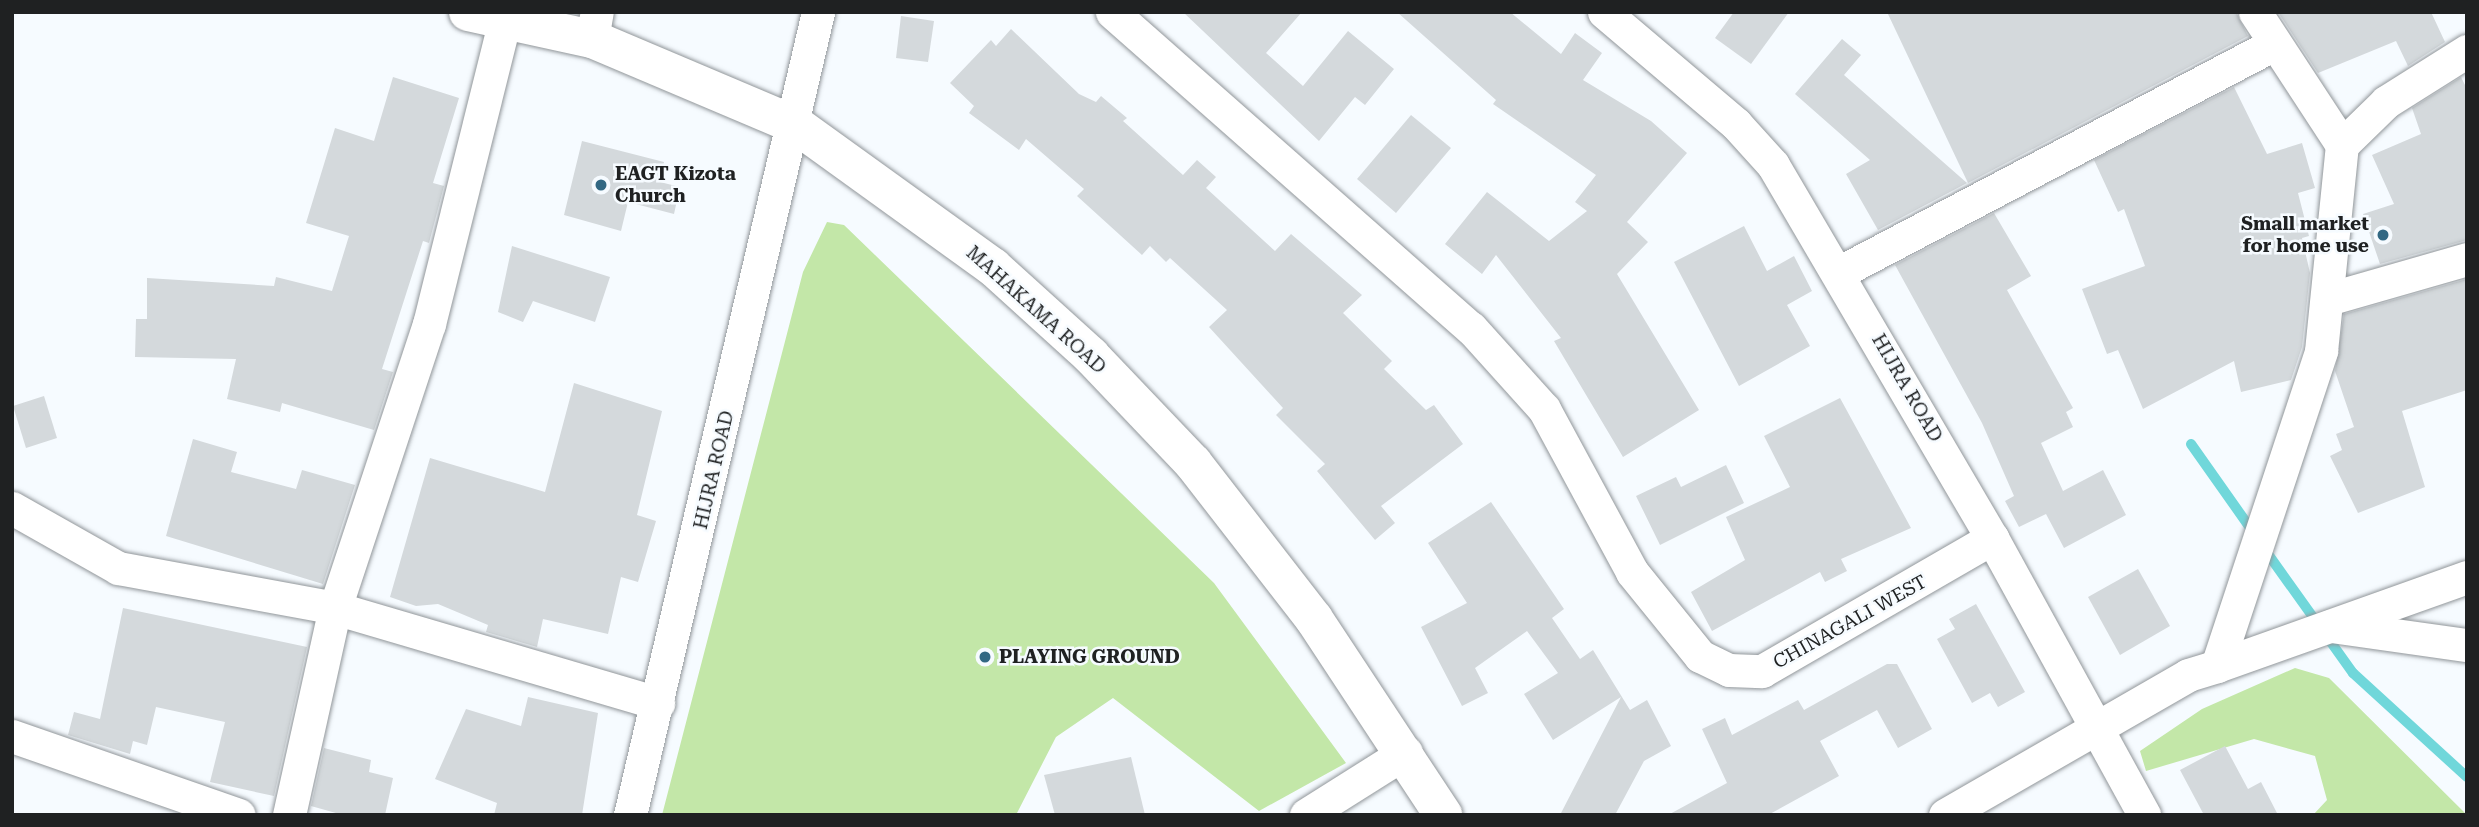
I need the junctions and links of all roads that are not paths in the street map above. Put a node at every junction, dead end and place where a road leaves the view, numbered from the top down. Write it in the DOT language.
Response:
graph roads {
  1 [pos="468,12"];
  2 [pos="1112,12"];
  3 [pos="1604,12"];
  4 [pos="2255,12"];
  5 [pos="505,19"];
  6 [pos="595,25"];
  7 [pos="815,25"];
  8 [pos="2272,45"];
  9 [pos="2467,51"];
  10 [pos="796,125"];
  11 [pos="2342,145"];
  12 [pos="2467,259"];
  13 [pos="1840,272"];
  14 [pos="2331,298"];
  15 [pos="12,508"];
  16 [pos="1992,538"];
  17 [pos="2467,577"];
  18 [pos="335,608"];
  19 [pos="2330,626"];
  20 [pos="2467,645"];
  21 [pos="2217,666"];
  22 [pos="658,703"];
  23 [pos="2098,728"];
  24 [pos="12,736"];
  25 [pos="1406,752"];
  26 [pos="239,815"];
  27 [pos="289,815"];
  28 [pos="630,815"];
  29 [pos="1306,815"];
  30 [pos="1443,815"];
  31 [pos="1945,815"];
  32 [pos="2144,815"];
  1 -- 5 [label="street, MAHAKAMA ROAD"];
  2 -- 16 [label="street, CHINAGALI WEST"];
  3 -- 13 [label="street, HIJRA ROAD"];
  4 -- 8 [label="street"];
  5 -- 6 [label="street, MAHAKAMA ROAD"];
  5 -- 18 [label="street"];
  6 -- 10 [label="street, MAHAKAMA ROAD"];
  7 -- 10 [label="street, HIJRA ROAD"];
  8 -- 11 [label="street"];
  8 -- 13 [label="street"];
  9 -- 11 [label="street"];
  10 -- 22 [label="street, HIJRA ROAD"];
  10 -- 25 [label="street, MAHAKAMA ROAD"];
  11 -- 14 [label="street"];
  12 -- 14 [label="street"];
  13 -- 16 [label="street, HIJRA ROAD"];
  14 -- 21 [label="street"];
  15 -- 18 [label="street"];
  16 -- 23 [label="street, HIJRA ROAD"];
  17 -- 19 [label="street"];
  18 -- 22 [label="street"];
  18 -- 27 [label="street"];
  19 -- 20 [label="street"];
  19 -- 21 [label="street"];
  21 -- 23 [label="street"];
  22 -- 28 [label="street, HIJRA ROAD"];
  23 -- 31 [label="street"];
  23 -- 32 [label="street, HIJRA ROAD"];
  24 -- 26 [label="street"];
  25 -- 29 [label="street"];
  25 -- 30 [label="street, MAHAKAMA ROAD"];
}
